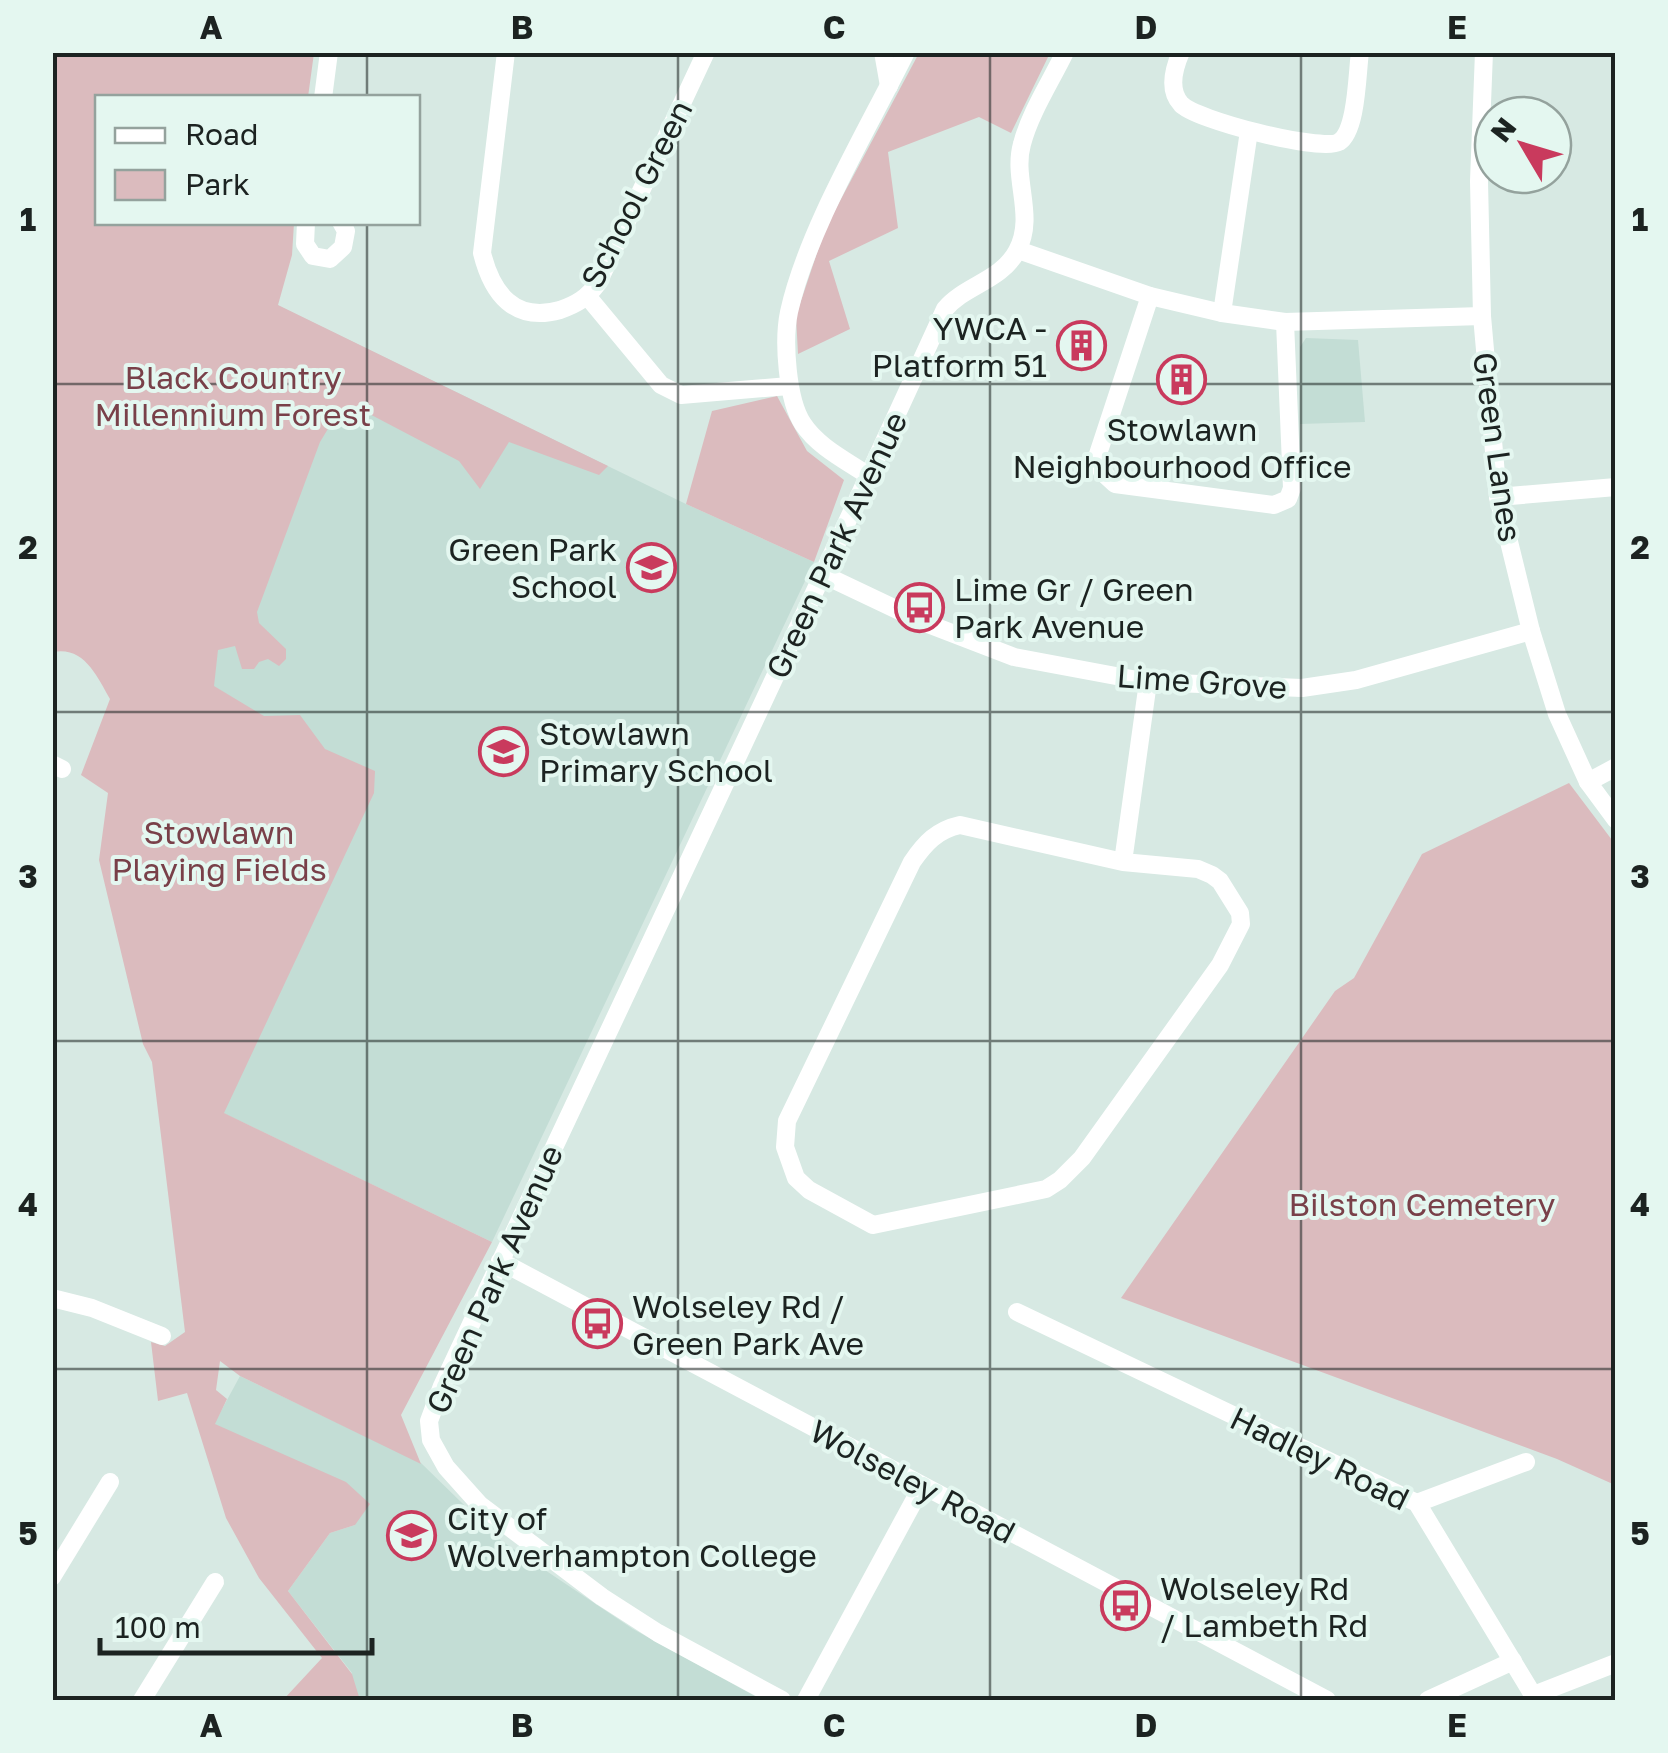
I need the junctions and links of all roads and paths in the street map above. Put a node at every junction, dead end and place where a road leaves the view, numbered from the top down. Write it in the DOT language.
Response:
graph roads {
  1 [pos="329,52"];
  2 [pos="506,52"];
  3 [pos="706,52"];
  4 [pos="883,52"];
  5 [pos="906,52"];
  6 [pos="1065,52"];
  7 [pos="1182,52"];
  8 [pos="1360,52"];
  9 [pos="1484,52"];
  10 [pos="890,86"];
  11 [pos="323,95"];
  12 [pos="1249,130"];
  13 [pos="306,225"];
  14 [pos="343,225"];
  15 [pos="1018,250"];
  16 [pos="1150,296"];
  17 [pos="588,297"];
  18 [pos="1222,313"];
  19 [pos="1482,316"];
  20 [pos="1286,322"];
  21 [pos="789,386"];
  22 [pos="869,476"];
  23 [pos="1616,486"];
  24 [pos="1498,497"];
  25 [pos="824,575"];
  26 [pos="1532,631"];
  27 [pos="1148,682"];
  28 [pos="1616,767"];
  29 [pos="1588,782"];
  30 [pos="1616,820"];
  31 [pos="1122,862"];
  32 [pos="500,1261"];
  33 [pos="52,1298"];
  34 [pos="1017,1312"];
  35 [pos="162,1336"];
  36 [pos="1526,1462"];
  37 [pos="110,1482"];
  38 [pos="922,1486"];
  39 [pos="1417,1502"];
  40 [pos="52,1577"];
  41 [pos="215,1582"];
  42 [pos="1513,1661"];
  43 [pos="1616,1662"];
  44 [pos="1535,1698"];
  45 [pos="142,1700"];
  46 [pos="782,1700"];
  47 [pos="806,1700"];
  48 [pos="1327,1700"];
  49 [pos="1428,1700"];
  1 -- 11 [label="street"];
  2 -- 17 [label="street, School Green"];
  3 -- 17 [label="street, School Green"];
  4 -- 10 [label="street"];
  5 -- 10 [label="street"];
  6 -- 15 [label="street"];
  7 -- 12 [label="street"];
  8 -- 12 [label="street"];
  9 -- 19 [label="street, Green Lanes"];
  10 -- 21 [label="street"];
  12 -- 18 [label="street"];
  13 -- 14 [label="street"];
  15 -- 16 [label="street"];
  15 -- 22 [label="street, Green Park Avenue"];
  16 -- 18 [label="street"];
  16 -- 20 [label="street"];
  17 -- 21 [label="street"];
  18 -- 20 [label="street"];
  19 -- 20 [label="street"];
  19 -- 24 [label="street, Green Lanes"];
  21 -- 22 [label="street"];
  22 -- 25 [label="street, Green Park Avenue"];
  23 -- 24 [label="street"];
  24 -- 26 [label="street, Green Lanes"];
  25 -- 27 [label="street, Lime Grove"];
  25 -- 32 [label="street, Green Park Avenue"];
  26 -- 27 [label="street, Lime Grove"];
  26 -- 29 [label="street, Green Lanes"];
  27 -- 31 [label="street"];
  28 -- 29 [label="street"];
  29 -- 30 [label="street, Green Lanes"];
  31 -- 31 [label="street"];
  32 -- 38 [label="street, Wolseley Road"];
  32 -- 46 [label="street, Green Park Avenue"];
  33 -- 35 [label="street"];
  34 -- 39 [label="street, Hadley Road"];
  36 -- 39 [label="street"];
  37 -- 40 [label="street"];
  38 -- 47 [label="street"];
  38 -- 48 [label="street, Wolseley Road"];
  39 -- 42 [label="street, Hadley Road"];
  41 -- 45 [label="street"];
  42 -- 44 [label="street, Hadley Road"];
  42 -- 49 [label="street"];
  43 -- 44 [label="street"];
}
